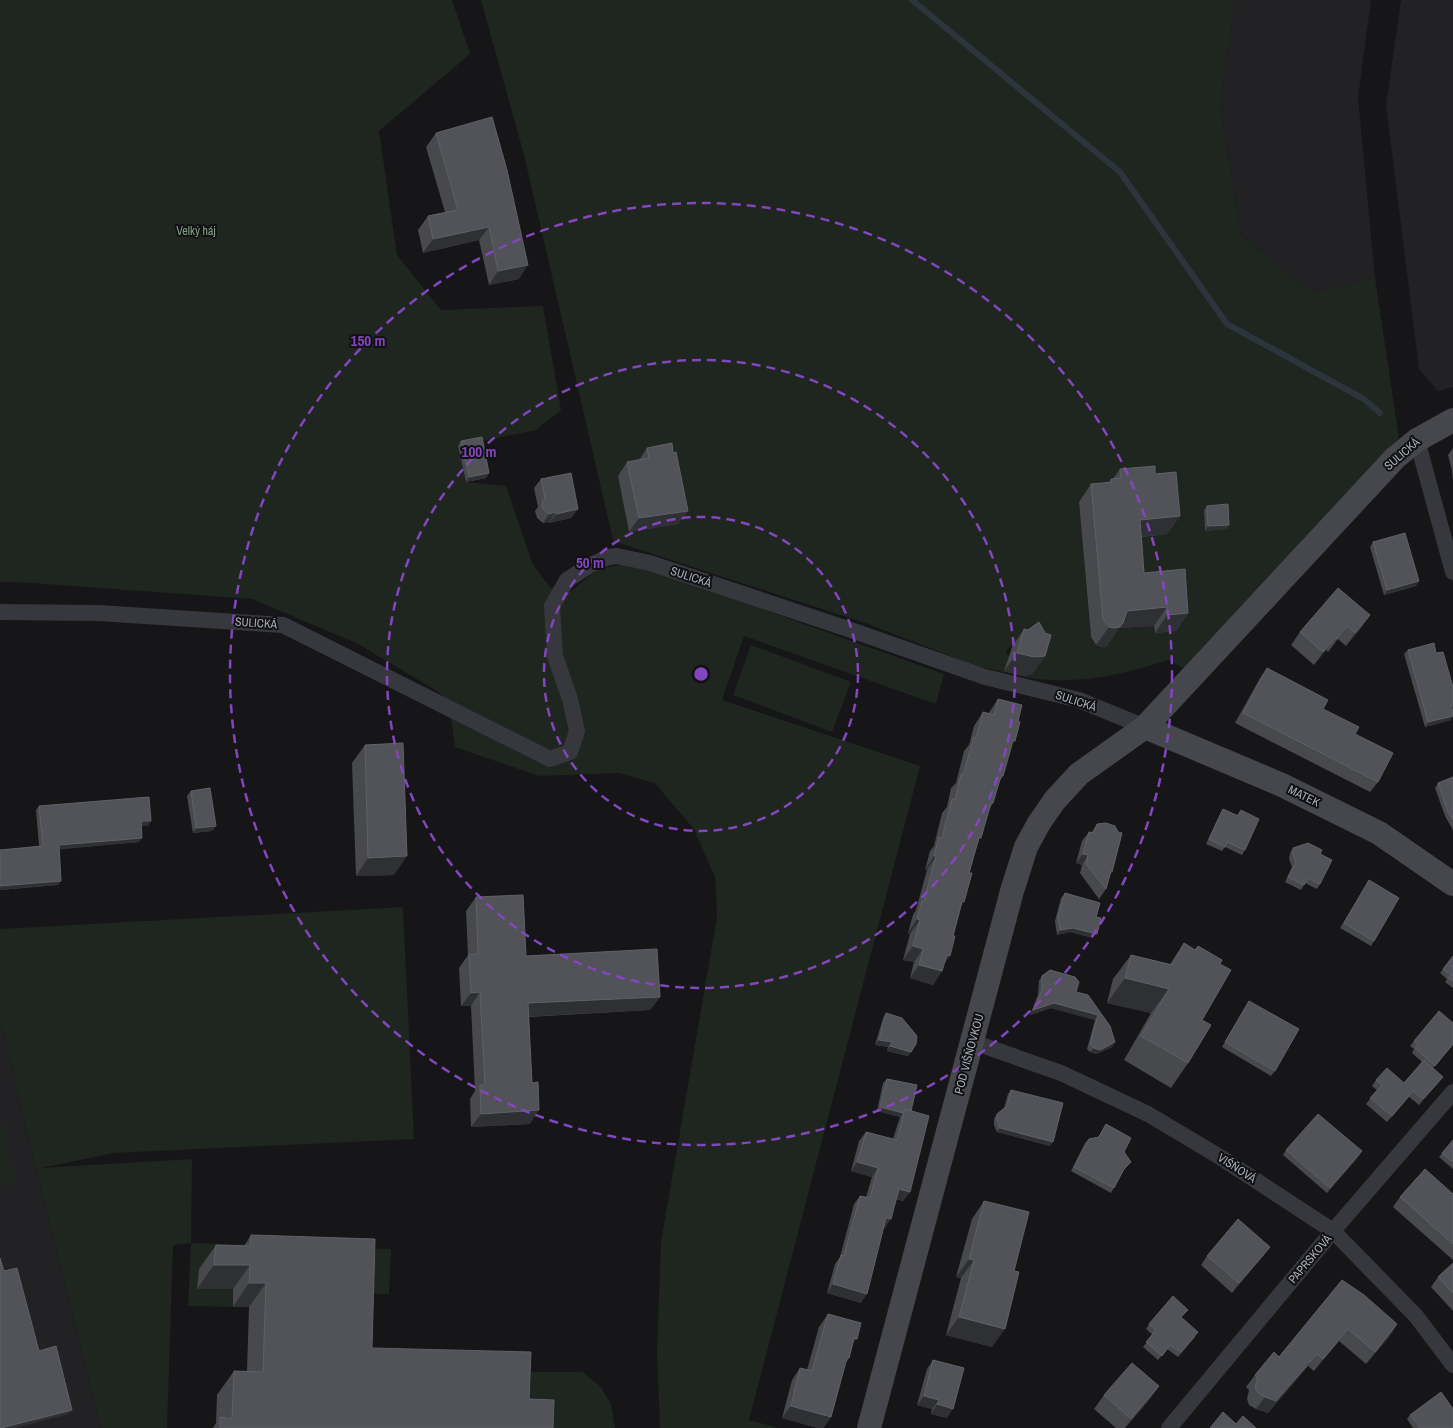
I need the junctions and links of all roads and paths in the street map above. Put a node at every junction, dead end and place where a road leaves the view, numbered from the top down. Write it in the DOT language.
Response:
graph roads {
  1 [pos="1453,420"];
  2 [pos="1417,440"];
  3 [pos="1453,572"];
  4 [pos="0,612"];
  5 [pos="1145,727"];
  6 [pos="1453,884"];
  7 [pos="973,1042"];
  8 [pos="1453,1092"];
  9 [pos="1333,1231"];
  10 [pos="1453,1365"];
  11 [pos="869,1428"];
  12 [pos="1169,1428"];
  1 -- 2 [label="street, SULICKÁ"];
  2 -- 3 [label="street"];
  2 -- 5 [label="street, SULICKÁ"];
  4 -- 5 [label="street, SULICKÁ"];
  5 -- 6 [label="street, MATEK"];
  5 -- 7 [label="street, POD VIŠŇOVKOU"];
  7 -- 9 [label="street, VIŠŇOVÁ"];
  7 -- 11 [label="street, POD VIŠŇOVKOU"];
  8 -- 9 [label="street, PAPRSKOVÁ"];
  9 -- 10 [label="street, VIŠŇOVÁ"];
  9 -- 12 [label="street, PAPRSKOVÁ"];
}
